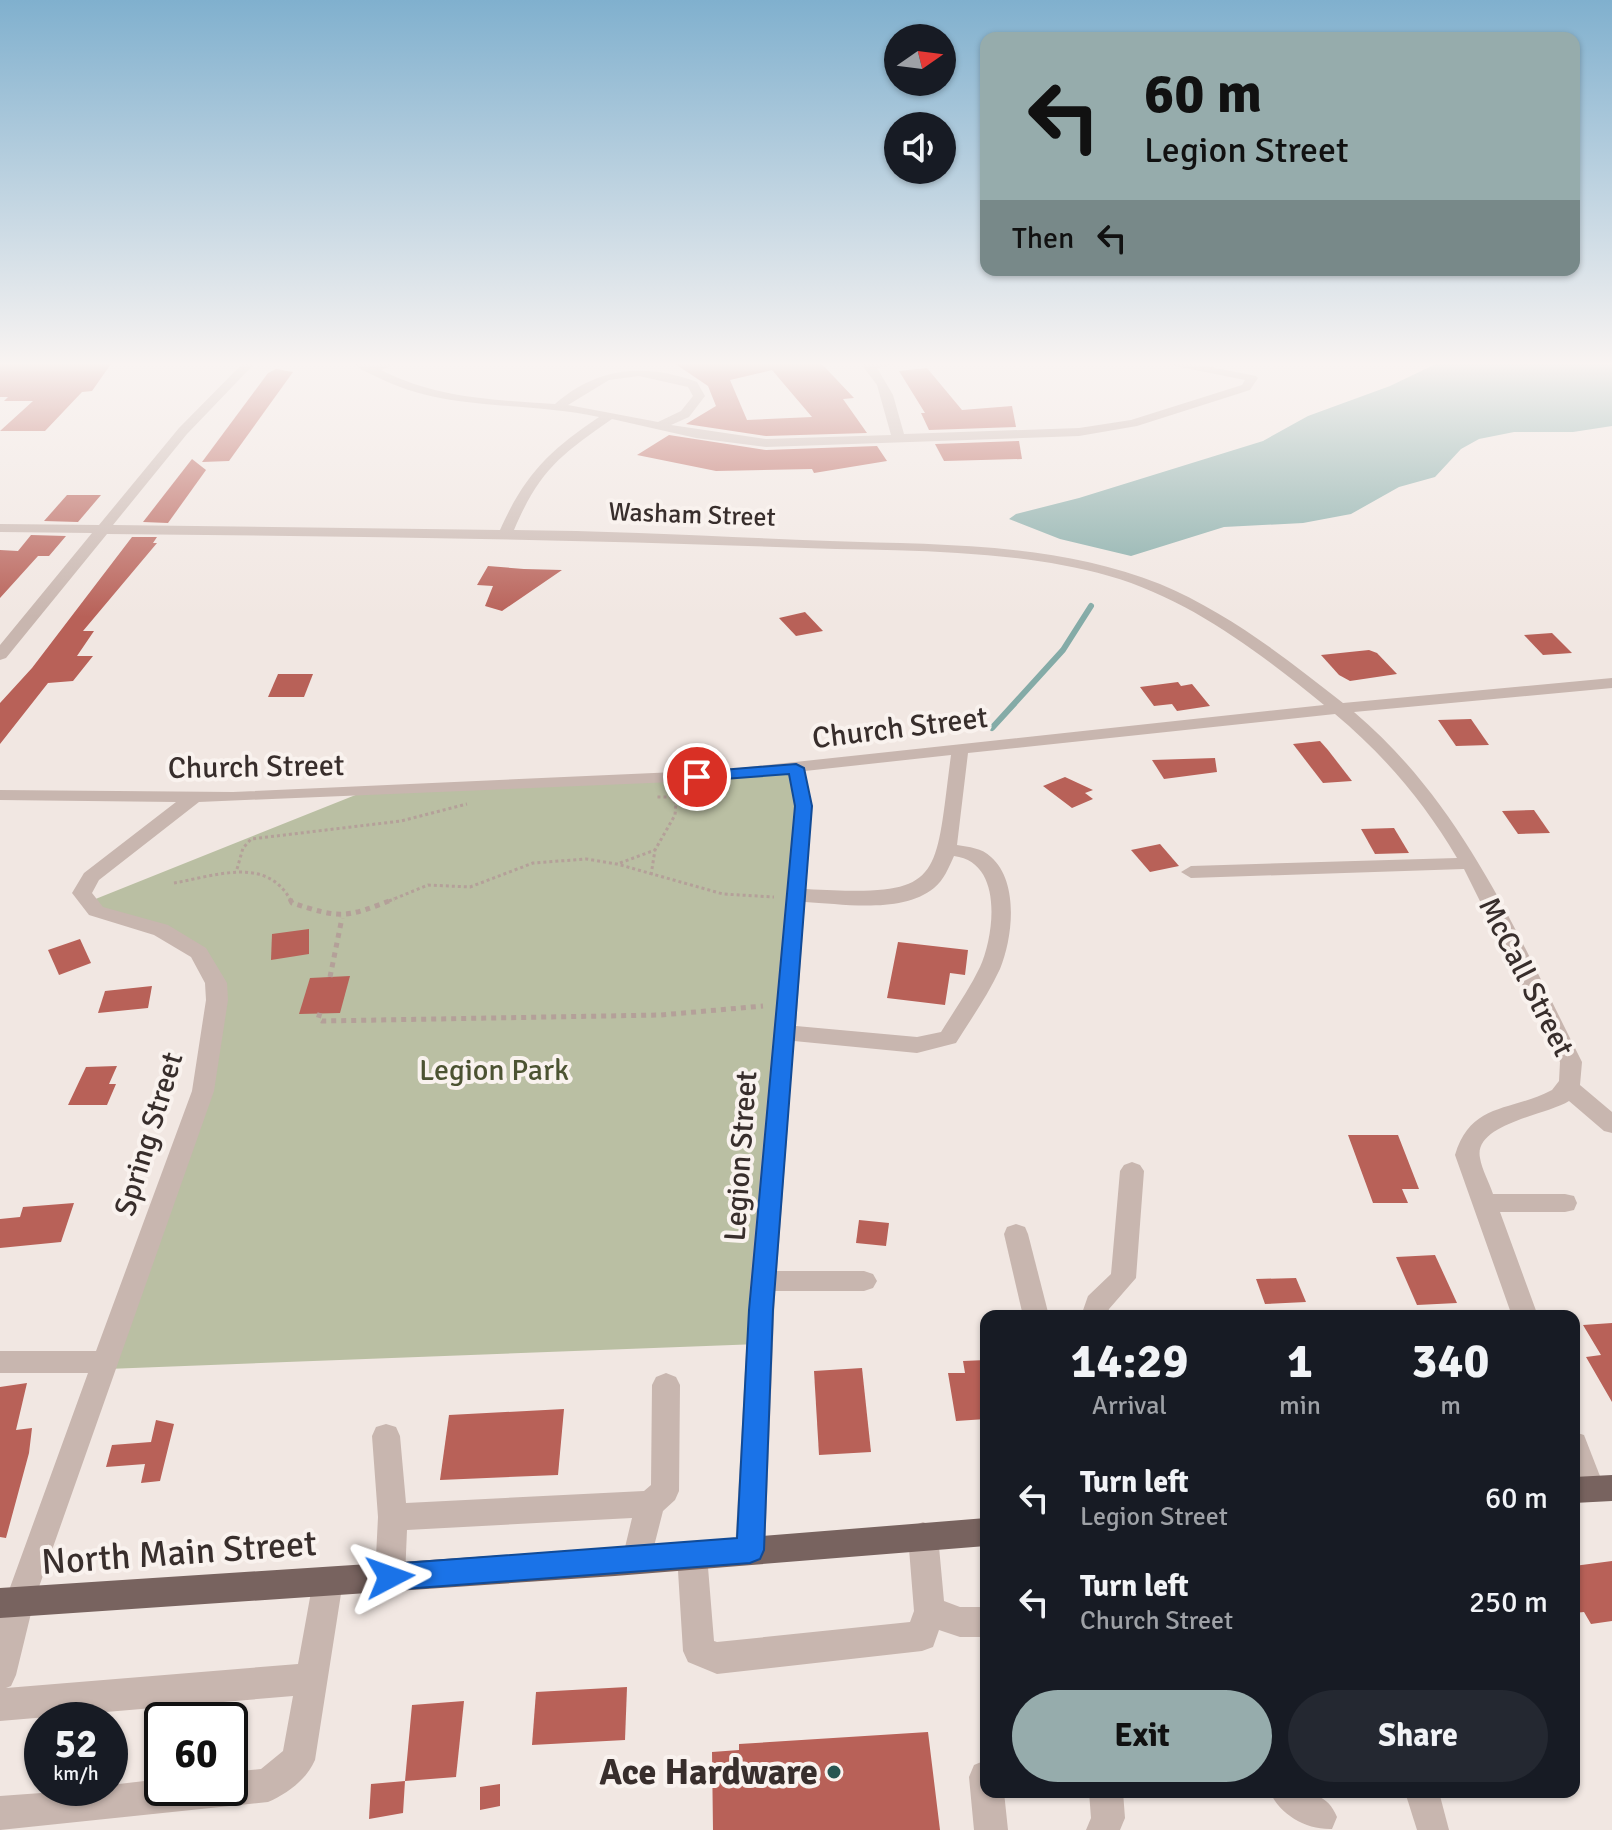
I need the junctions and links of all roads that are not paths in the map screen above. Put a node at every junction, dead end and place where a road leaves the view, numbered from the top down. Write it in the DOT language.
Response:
graph roads {
  1 [pos="170,446"];
  2 [pos="566,446"];
  3 [pos="0,528"];
  4 [pos="103,529"];
  5 [pos="505,534"];
  6 [pos="0,655"];
  7 [pos="1612,683"];
  8 [pos="1339,709"];
  9 [pos="960,749"];
  10 [pos="796,768"];
  11 [pos="0,795"];
  12 [pos="194,797"];
  13 [pos="946,849"];
  14 [pos="1468,863"];
  15 [pos="1191,872"];
  16 [pos="785,896"];
  17 [pos="783,1032"];
  18 [pos="1569,1088"];
  19 [pos="1612,1125"];
  20 [pos="1132,1171"];
  21 [pos="1484,1203"];
  22 [pos="1565,1203"];
  23 [pos="1016,1234"];
  24 [pos="763,1281"];
  25 [pos="864,1281"];
  26 [pos="1035,1310"];
  27 [pos="1096,1310"];
  28 [pos="1523,1310"];
  29 [pos="0,1362"];
  30 [pos="106,1362"];
  31 [pos="666,1385"];
  32 [pos="386,1436"];
  33 [pos="1580,1459"];
  34 [pos="1592,1489"];
  35 [pos="650,1504"];
  36 [pos="393,1517"];
  37 [pos="980,1532"];
  38 [pos="923,1536"];
  39 [pos="750,1550"];
  40 [pos="692,1555"];
  41 [pos="637,1560"];
  42 [pos="390,1577"];
  43 [pos="328,1581"];
  44 [pos="10,1602"];
  45 [pos="929,1611"];
  46 [pos="980,1622"];
  47 [pos="0,1675"];
  48 [pos="311,1679"];
  49 [pos="0,1705"];
  50 [pos="988,1798"];
  51 [pos="1106,1798"];
  52 [pos="1295,1798"];
  53 [pos="1424,1798"];
  54 [pos="0,1813"];
  55 [pos="1320,1817"];
  56 [pos="1433,1827"];
  57 [pos="991,1830"];
  58 [pos="1103,1830"];
  1 -- 4 [label="street"];
  2 -- 5 [label="street"];
  3 -- 4 [label="street, Washam Street"];
  4 -- 5 [label="street, Washam Street"];
  4 -- 6 [label="street"];
  5 -- 8 [label="street, Washam Street"];
  7 -- 8 [label="street, Church Street"];
  8 -- 9 [label="street, Church Street"];
  8 -- 14 [label="street, McCall Street"];
  9 -- 10 [label="street, Church Street"];
  9 -- 13 [label="street"];
  10 -- 12 [label="street, Church Street"];
  10 -- 16 [label="street, Legion Street"];
  11 -- 12 [label="street, Church Street"];
  12 -- 30 [label="street, Spring Street"];
  13 -- 16 [label="street"];
  13 -- 17 [label="street"];
  14 -- 15 [label="street"];
  14 -- 18 [label="street, McCall Street"];
  16 -- 17 [label="street, Legion Street"];
  17 -- 24 [label="street, Legion Street"];
  18 -- 19 [label="street"];
  18 -- 21 [label="street, McCall Street"];
  20 -- 27 [label="street"];
  21 -- 22 [label="street"];
  21 -- 28 [label="street, McCall Street"];
  23 -- 26 [label="street"];
  24 -- 25 [label="street"];
  24 -- 39 [label="street, Legion Street"];
  29 -- 30 [label="street"];
  30 -- 44 [label="street, Spring Street"];
  31 -- 35 [label="street"];
  32 -- 36 [label="street"];
  33 -- 34 [label="street"];
  35 -- 36 [label="street"];
  35 -- 41 [label="street"];
  36 -- 42 [label="street"];
  37 -- 38 [label="main road, North Main Street"];
  38 -- 39 [label="main road, North Main Street"];
  38 -- 45 [label="street"];
  39 -- 40 [label="main road, North Main Street"];
  40 -- 41 [label="main road, North Main Street"];
  40 -- 45 [label="street"];
  41 -- 42 [label="main road, North Main Street"];
  42 -- 43 [label="main road, North Main Street"];
  43 -- 44 [label="main road, North Main Street"];
  43 -- 48 [label="street"];
  44 -- 47 [label="street, Spring Street"];
  45 -- 46 [label="street"];
  48 -- 49 [label="street"];
  48 -- 54 [label="street"];
  50 -- 57 [label="street"];
  51 -- 58 [label="street"];
  52 -- 55 [label="street"];
  53 -- 56 [label="street"];
}
